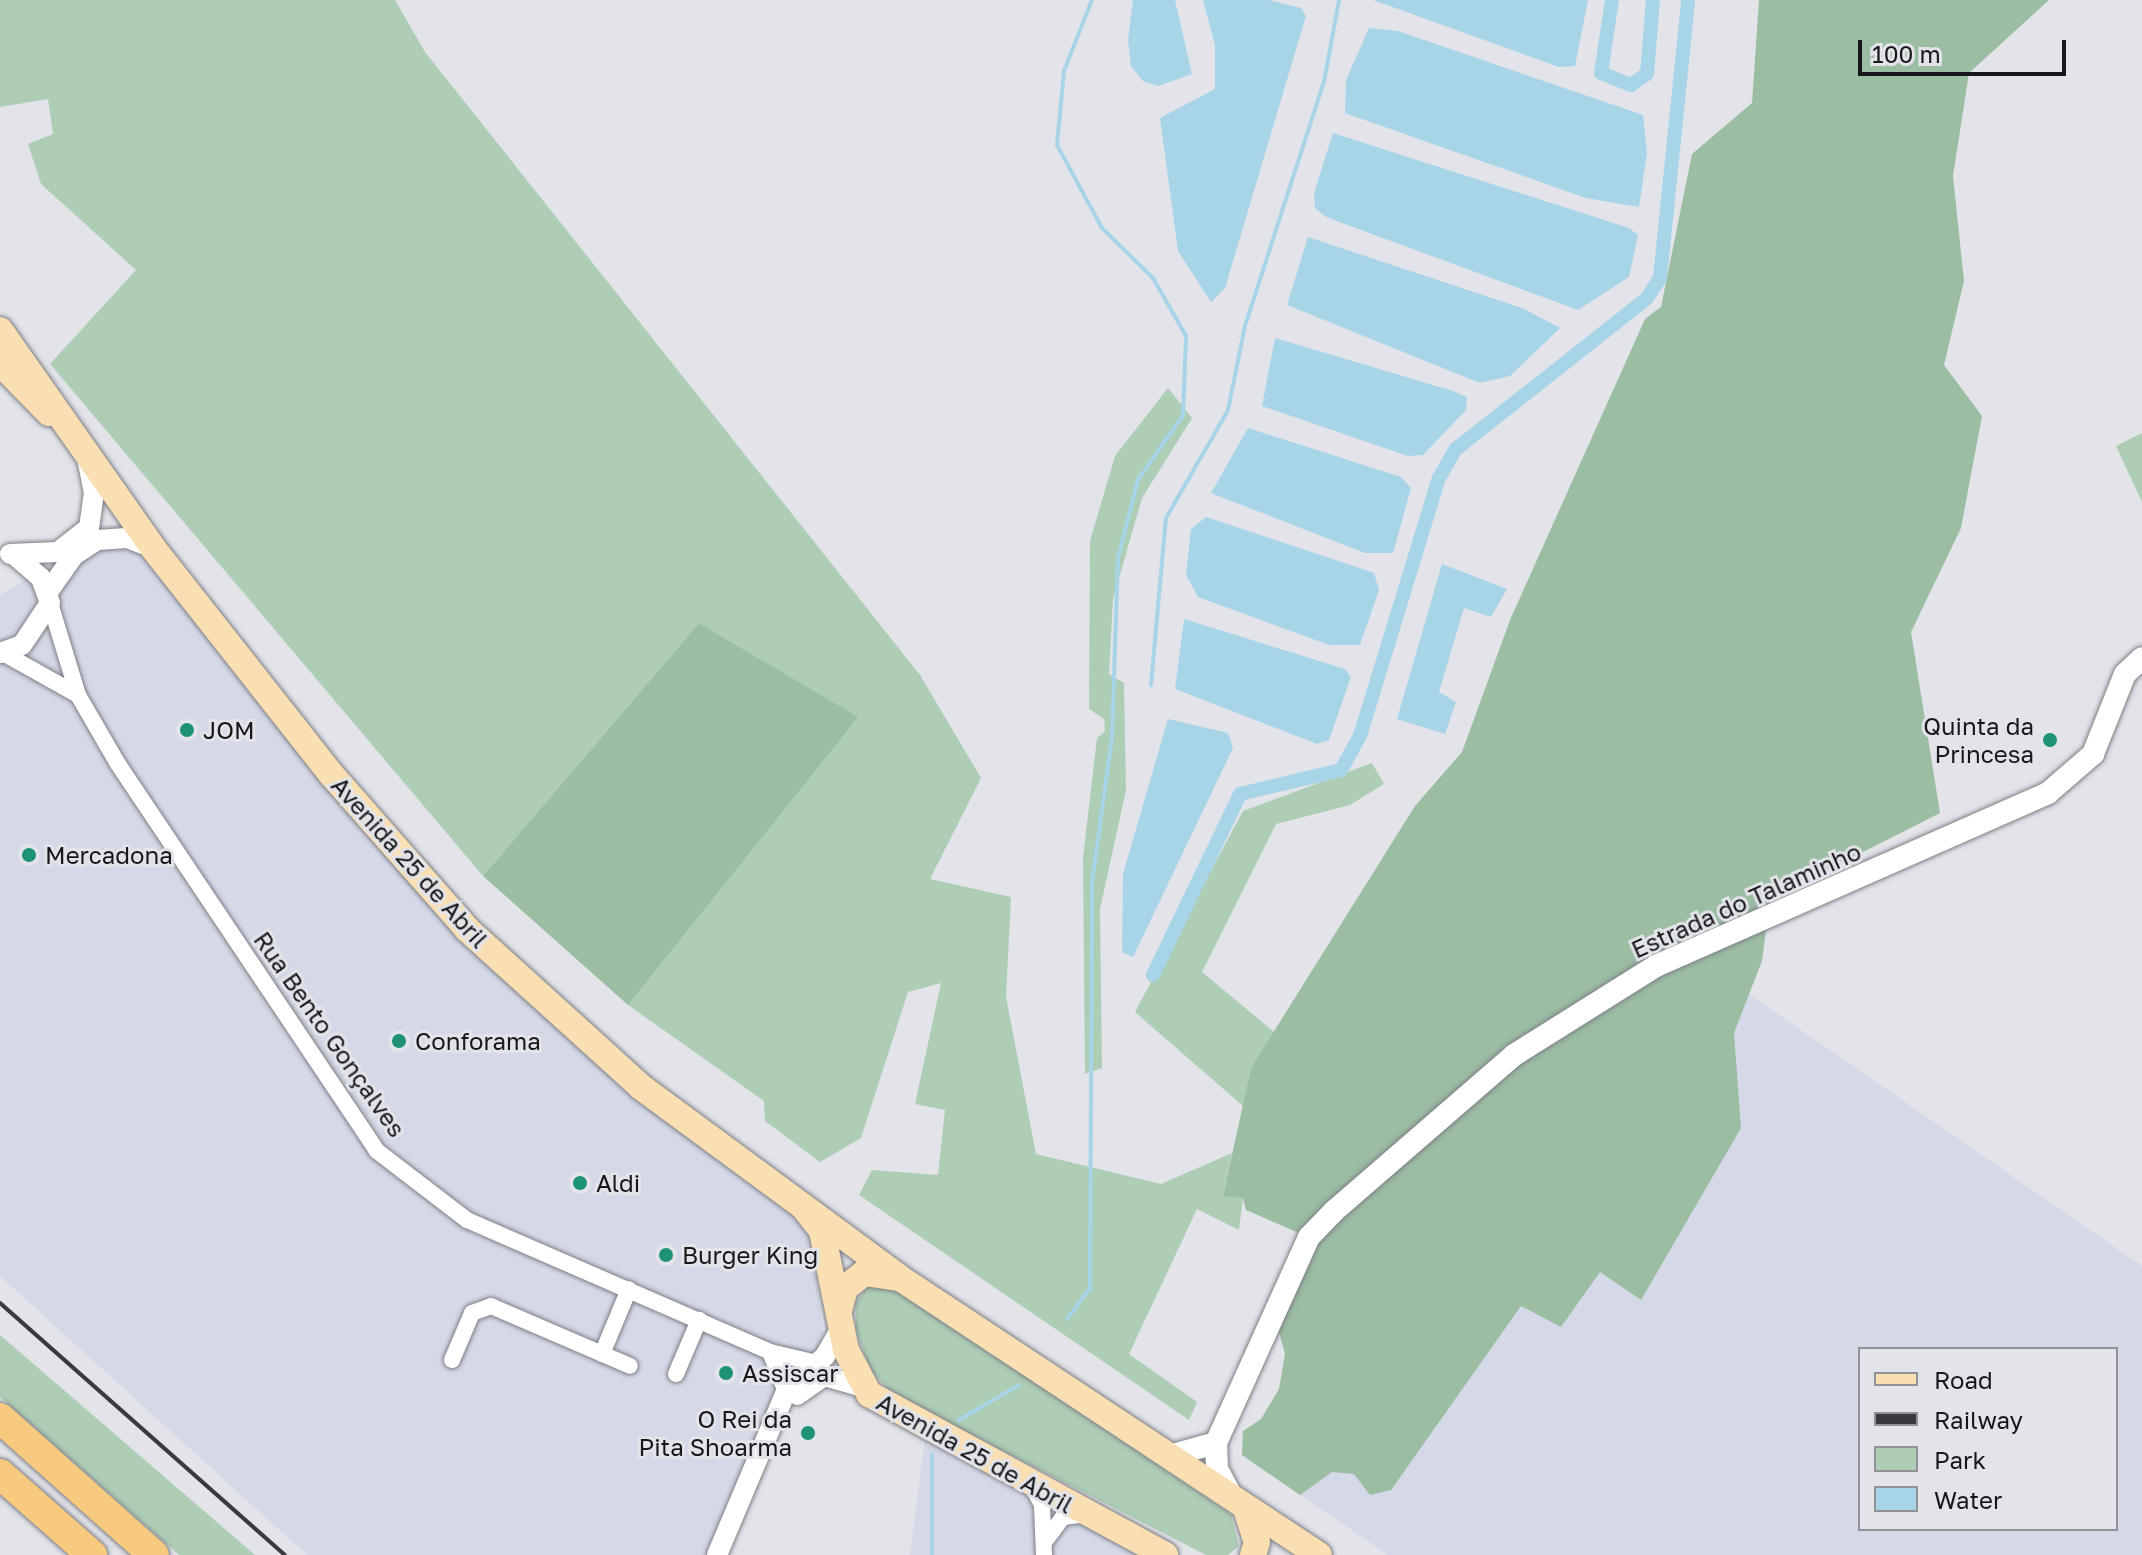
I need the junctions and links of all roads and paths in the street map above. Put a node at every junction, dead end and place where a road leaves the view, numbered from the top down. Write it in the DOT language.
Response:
graph roads {
  1 [pos="0,330"];
  2 [pos="0,363"];
  3 [pos="86,449"];
  4 [pos="153,548"];
  5 [pos="5,553"];
  6 [pos="49,598"];
  7 [pos="1,653"];
  8 [pos="2142,658"];
  9 [pos="78,695"];
  10 [pos="803,1206"];
  11 [pos="900,1278"];
  12 [pos="629,1289"];
  13 [pos="840,1317"];
  14 [pos="699,1320"];
  15 [pos="770,1352"];
  16 [pos="602,1354"];
  17 [pos="452,1360"];
  18 [pos="816,1363"];
  19 [pos="630,1366"];
  20 [pos="676,1374"];
  21 [pos="863,1387"];
  22 [pos="786,1392"];
  23 [pos="0,1418"];
  24 [pos="775,1428"];
  25 [pos="1216,1443"];
  26 [pos="1169,1456"];
  27 [pos="0,1474"];
  28 [pos="1031,1484"];
  29 [pos="1240,1504"];
  30 [pos="1087,1514"];
  31 [pos="1045,1548"];
  32 [pos="92,1555"];
  33 [pos="154,1555"];
  34 [pos="717,1555"];
  35 [pos="1165,1555"];
  36 [pos="1253,1555"];
  37 [pos="1319,1555"];
  1 -- 3 [label="main road, Avenida 25 de Abril"];
  2 -- 3 [label="main road, Avenida 25 de Abril"];
  3 -- 4 [label="main road, Avenida 25 de Abril"];
  3 -- 5 [label="street"];
  4 -- 6 [label="street"];
  4 -- 10 [label="main road, Avenida 25 de Abril"];
  5 -- 6 [label="street"];
  6 -- 7 [label="street"];
  6 -- 9 [label="street, Rua Bento Gonçalves"];
  7 -- 9 [label="street, Rua Bento Gonçalves"];
  8 -- 25 [label="main road, Estrada do Talaminho"];
  9 -- 12 [label="street, Rua Bento Gonçalves"];
  10 -- 11 [label="main road, Avenida 25 de Abril"];
  10 -- 13 [label="main road, Avenida 25 de Abril"];
  11 -- 13 [label="main road, Avenida 25 de Abril"];
  11 -- 26 [label="main road, Avenida 25 de Abril"];
  12 -- 14 [label="street, Rua Bento Gonçalves"];
  12 -- 16 [label="street"];
  13 -- 18 [label="street"];
  13 -- 21 [label="main road, Avenida 25 de Abril"];
  14 -- 15 [label="street, Rua Bento Gonçalves"];
  14 -- 20 [label="street"];
  15 -- 18 [label="street, Rua Bento Gonçalves"];
  15 -- 22 [label="street"];
  16 -- 17 [label="street"];
  16 -- 19 [label="street"];
  18 -- 22 [label="street"];
  21 -- 24 [label="street"];
  21 -- 28 [label="main road, Avenida 25 de Abril"];
  22 -- 24 [label="street"];
  23 -- 33 [label="highway"];
  24 -- 34 [label="street"];
  25 -- 26 [label="main road"];
  25 -- 29 [label="main road"];
  26 -- 29 [label="main road, Avenida 25 de Abril"];
  27 -- 32 [label="highway"];
  28 -- 30 [label="main road, Avenida 25 de Abril"];
  28 -- 31 [label="street"];
  29 -- 36 [label="main road"];
  29 -- 37 [label="main road, Avenida 25 de Abril"];
  30 -- 31 [label="street"];
  30 -- 35 [label="main road, Avenida 25 de Abril"];
}
